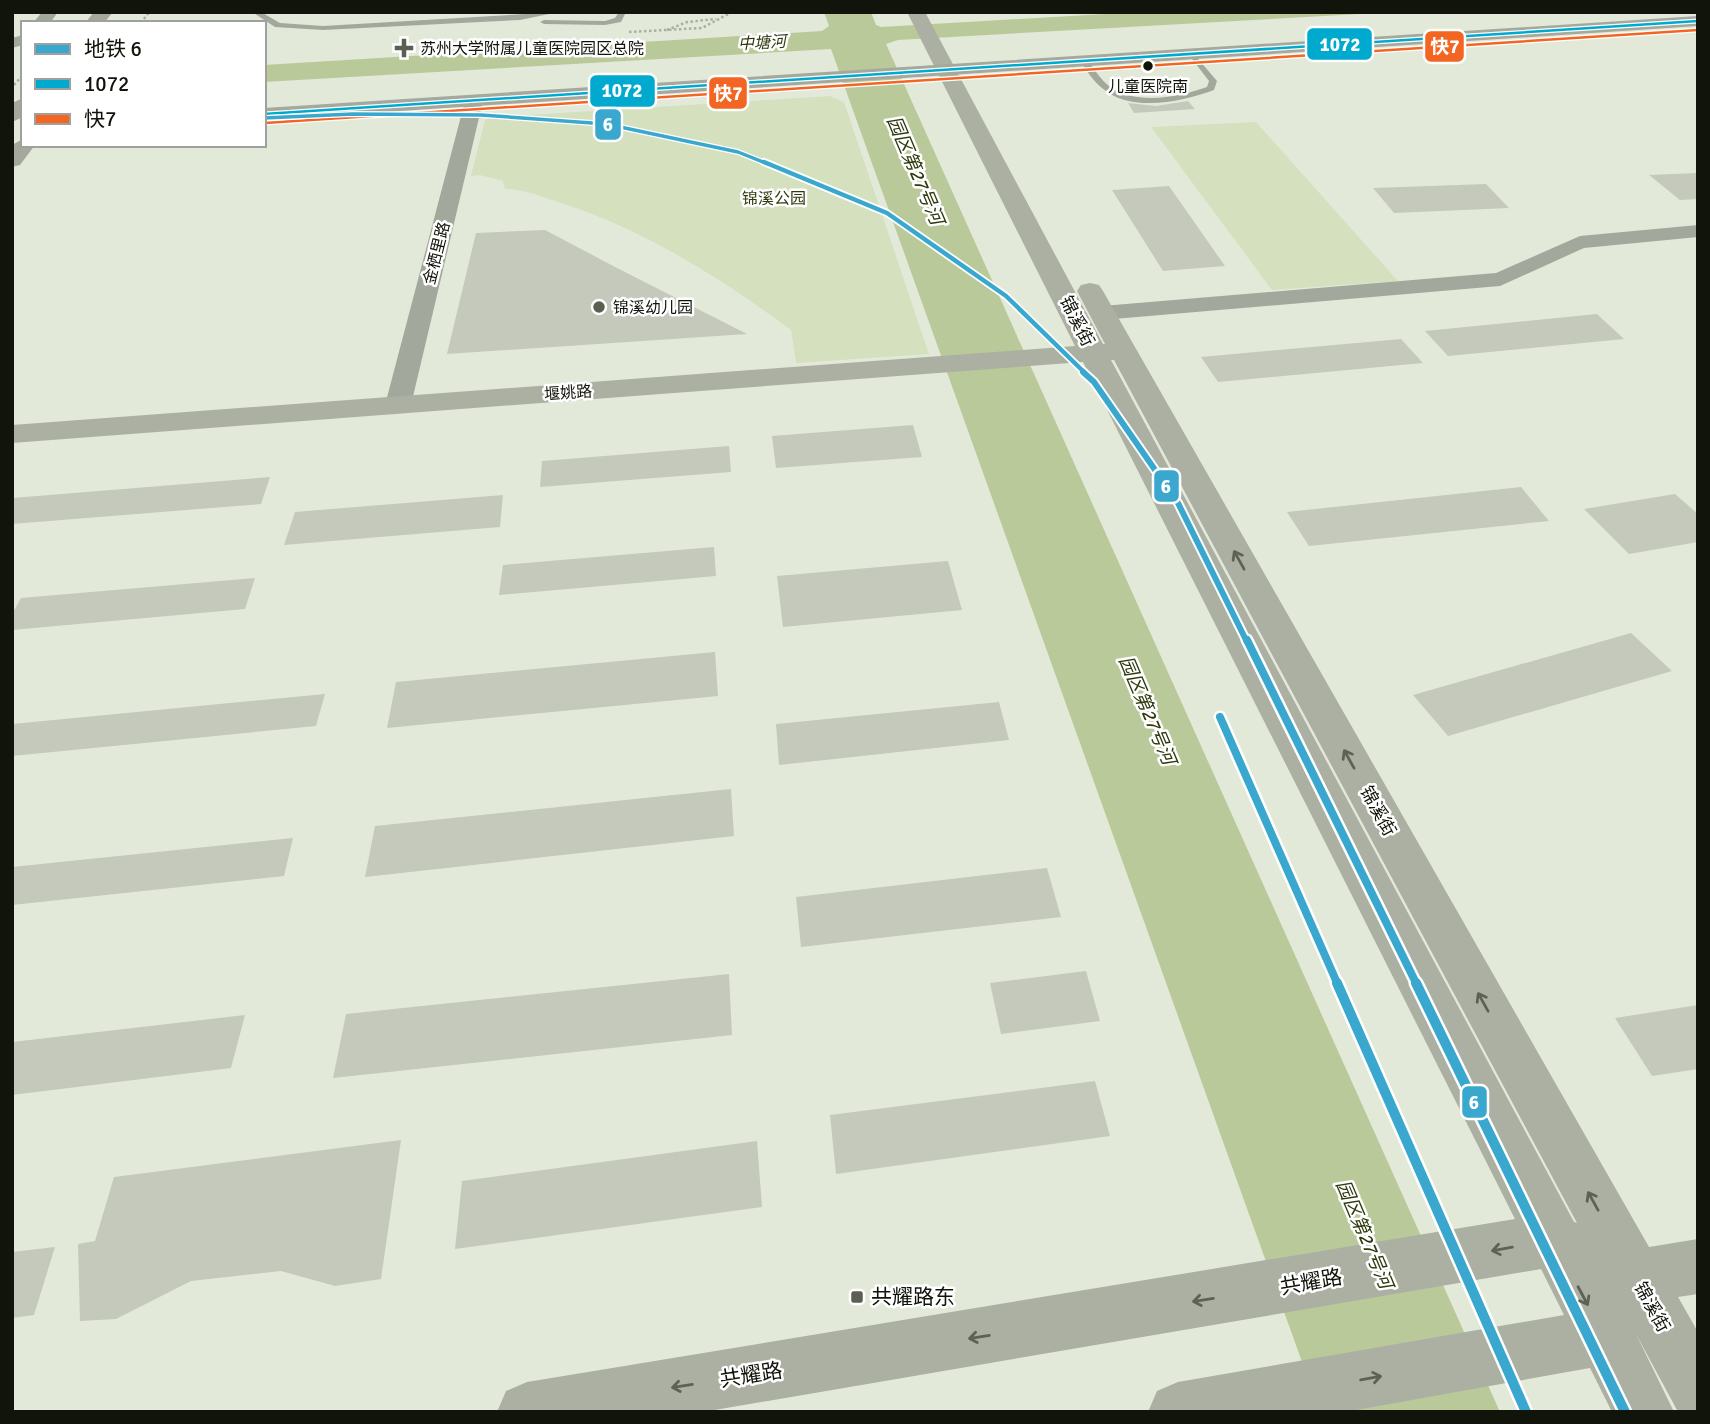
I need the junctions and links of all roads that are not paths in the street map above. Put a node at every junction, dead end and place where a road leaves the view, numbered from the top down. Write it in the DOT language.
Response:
graph roads {
  1 [pos="255,12"];
  2 [pos="556,12"];
  3 [pos="623,12"];
  4 [pos="1661,12"];
  5 [pos="1698,21"];
  6 [pos="527,23"];
  7 [pos="942,41"];
  8 [pos="1193,55"];
  9 [pos="1085,62"];
  10 [pos="835,73"];
  11 [pos="266,100"];
  12 [pos="474,101"];
  13 [pos="266,114"];
  14 [pos="1698,231"];
  15 [pos="1102,313"];
  16 [pos="1108,351"];
  17 [pos="398,405"];
  18 [pos="12,434"];
  19 [pos="1553,1240"];
  20 [pos="1698,1266"];
  21 [pos="1635,1278"];
  22 [pos="1604,1337"];
  23 [pos="1698,1389"];
  24 [pos="527,1412"];
  25 [pos="1178,1412"];
  26 [pos="1644,1412"];
  1 -- 2 [label="lane"];
  3 -- 6 [label="lane"];
  4 -- 7 [label="main road"];
  5 -- 8 [label="main road"];
  7 -- 9 [label="main road"];
  7 -- 10 [label="main road"];
  7 -- 15 [label="main road, 锦溪街"];
  7 -- 16 [label="main road, 锦溪街"];
  8 -- 9 [label="main road"];
  8 -- 9 [label="lane"];
  10 -- 11 [label="main road"];
  10 -- 12 [label="main road"];
  12 -- 13 [label="main road"];
  12 -- 17 [label="street, 金栖里路"];
  14 -- 15 [label="street"];
  15 -- 16 [label="main road, 锦溪街"];
  16 -- 17 [label="main road, 堰姚路"];
  16 -- 19 [label="main road, 锦溪街"];
  21 -- 16 [label="main road, 锦溪街, one-way"];
  17 -- 18 [label="main road, 堰姚路"];
  19 -- 21 [label="main road"];
  19 -- 22 [label="main road, 锦溪街, one-way"];
  19 -- 24 [label="main road, 共耀路, one-way"];
  20 -- 21 [label="main road"];
  21 -- 22 [label="main road"];
  21 -- 23 [label="main road, 锦溪街"];
  25 -- 22 [label="main road, one-way"];
  22 -- 26 [label="main road, 锦溪街"];
}
